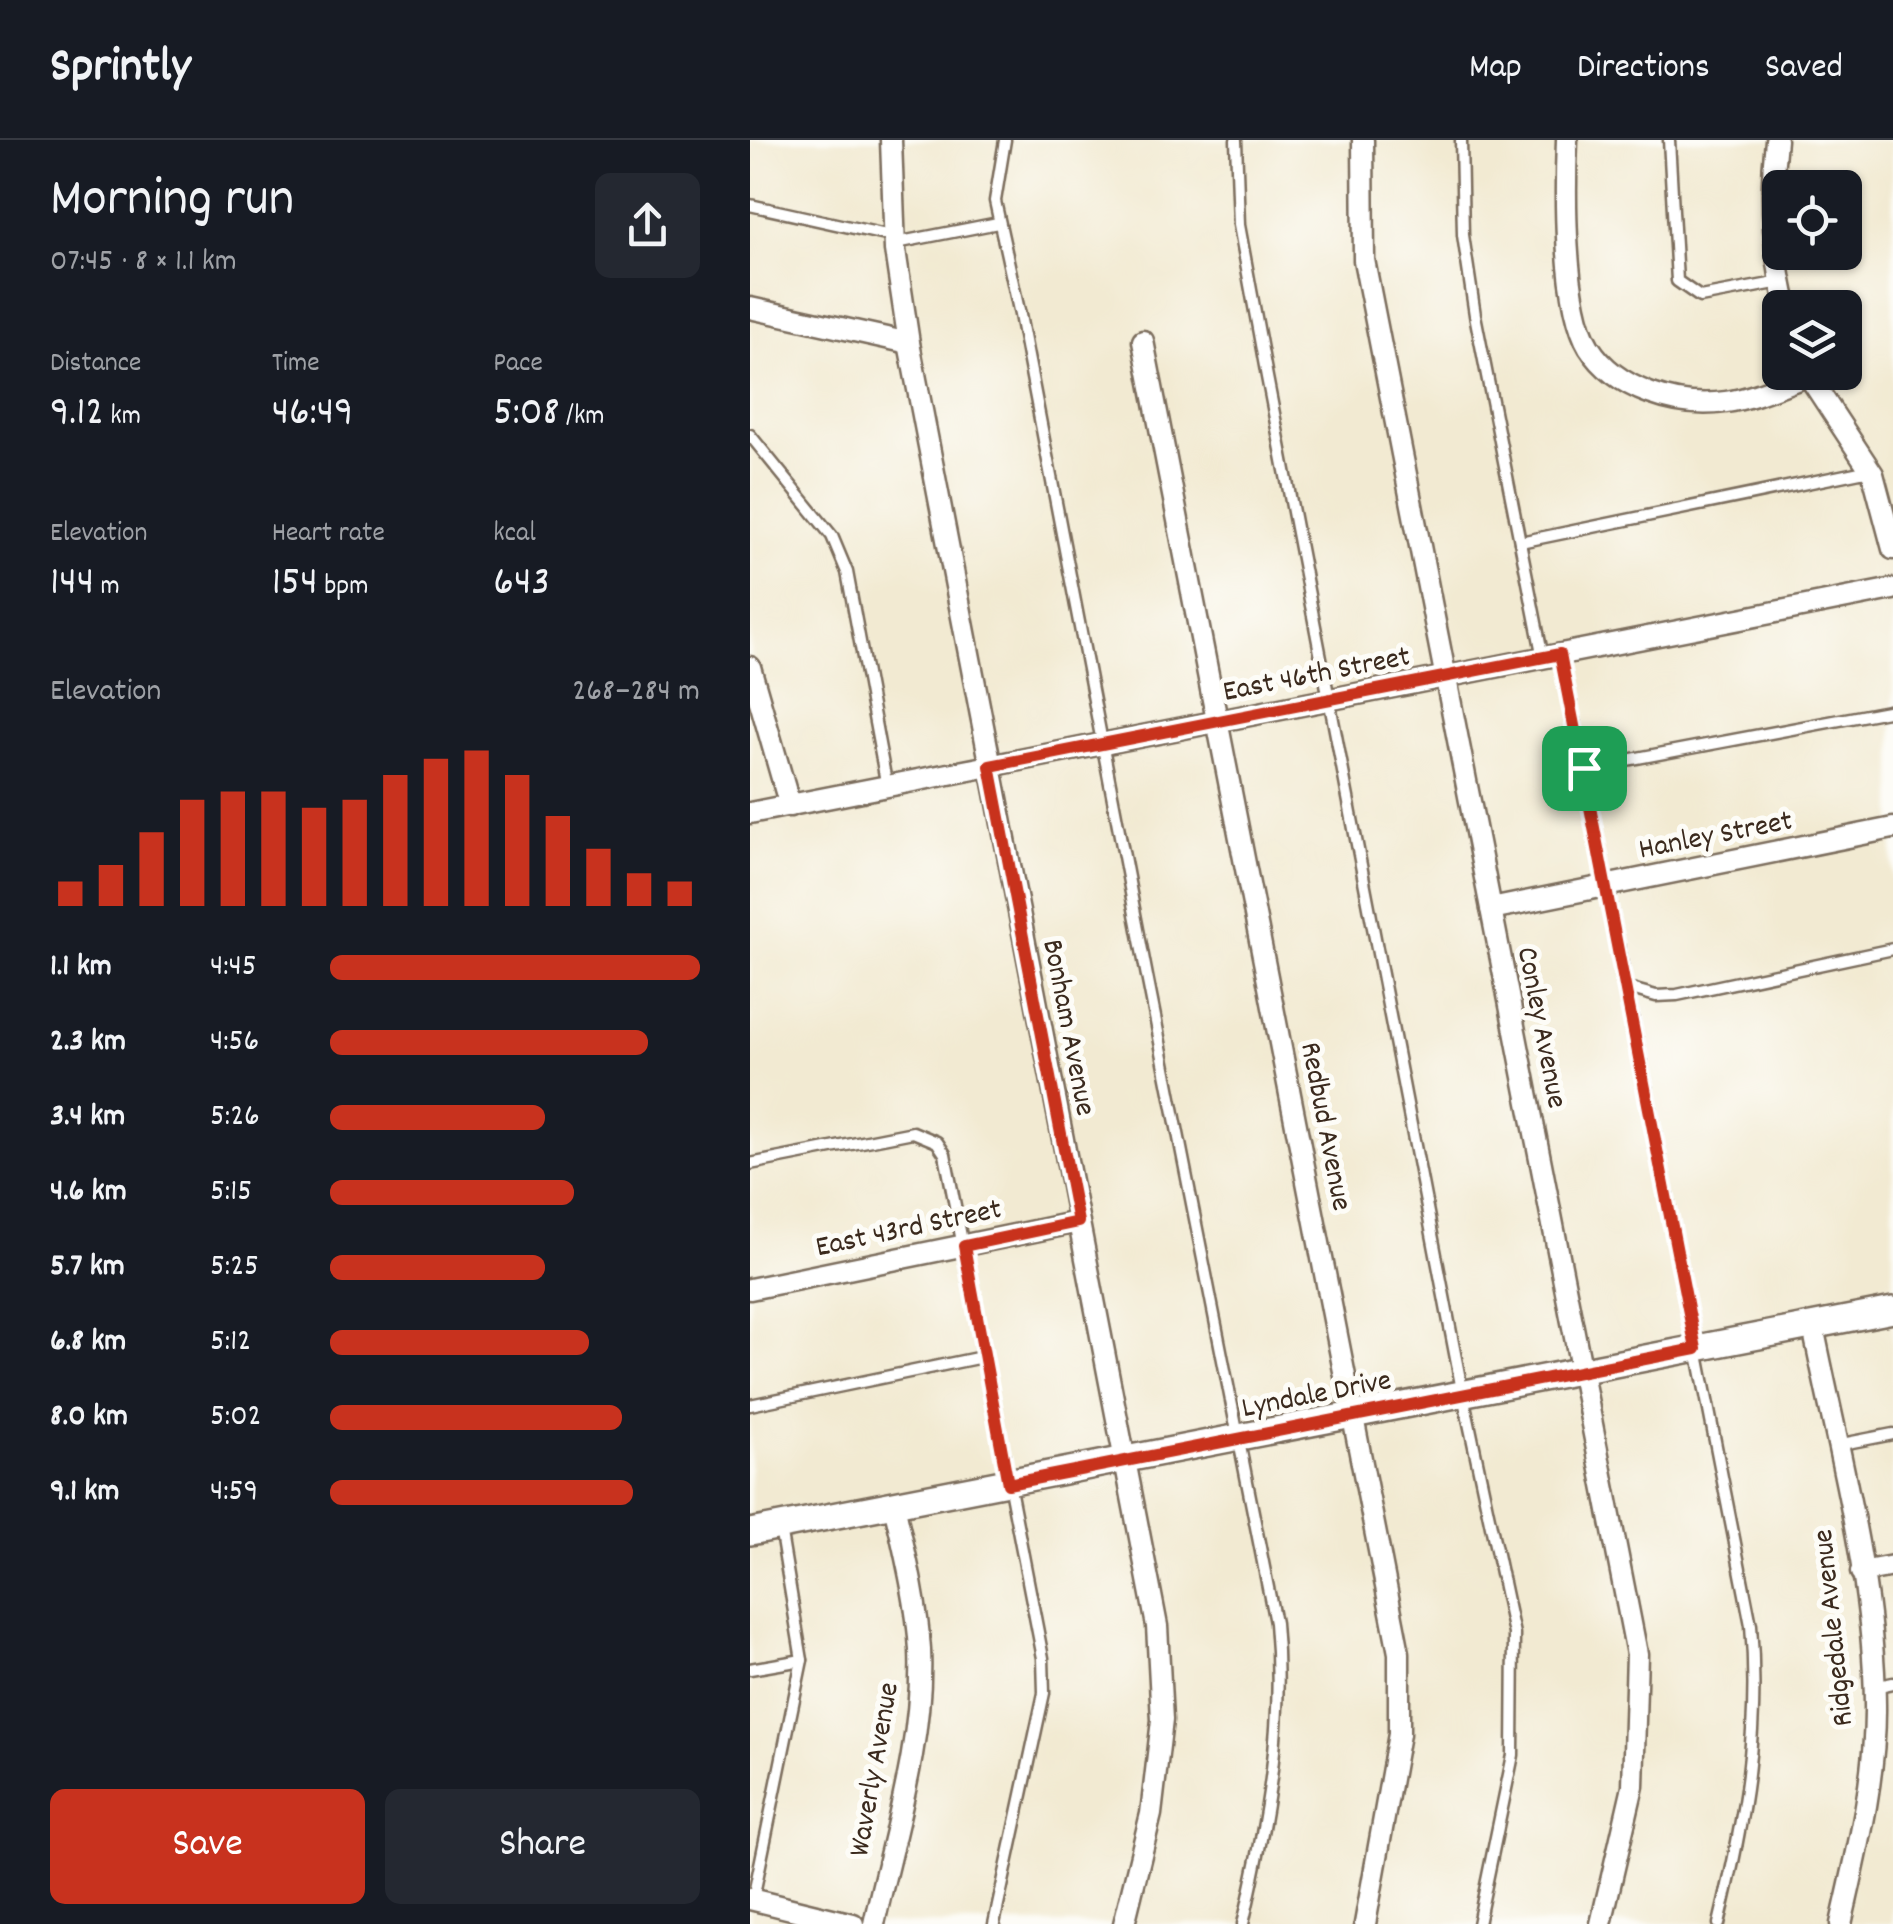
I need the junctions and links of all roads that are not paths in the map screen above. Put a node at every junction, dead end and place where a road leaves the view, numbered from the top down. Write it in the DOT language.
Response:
graph roads {
  1 [pos="891,140"];
  2 [pos="1005,140"];
  3 [pos="1236,140"];
  4 [pos="1363,140"];
  5 [pos="1461,140"];
  6 [pos="1567,140"];
  7 [pos="1668,140"];
  8 [pos="1776,140"];
  9 [pos="750,205"];
  10 [pos="998,224"];
  11 [pos="895,240"];
  12 [pos="1781,282"];
  13 [pos="1783,290"];
  14 [pos="750,308"];
  15 [pos="1143,341"];
  16 [pos="909,343"];
  17 [pos="1768,390"];
  18 [pos="1818,390"];
  19 [pos="750,435"];
  20 [pos="1870,470"];
  21 [pos="1520,542"];
  22 [pos="1893,549"];
  23 [pos="1893,589"];
  24 [pos="1552,656"];
  25 [pos="750,667"];
  26 [pos="1446,677"];
  27 [pos="1331,700"];
  28 [pos="1893,710"];
  29 [pos="1218,722"];
  30 [pos="1100,745"];
  31 [pos="990,766"];
  32 [pos="1584,768"];
  33 [pos="887,787"];
  34 [pos="790,806"];
  35 [pos="750,813"];
  36 [pos="1893,828"];
  37 [pos="1608,886"];
  38 [pos="1491,909"];
  39 [pos="1893,948"];
  40 [pos="1628,988"];
  41 [pos="750,1164"];
  42 [pos="1078,1222"];
  43 [pos="964,1246"];
  44 [pos="750,1290"];
  45 [pos="1893,1310"];
  46 [pos="1813,1326"];
  47 [pos="1696,1349"];
  48 [pos="982,1357"];
  49 [pos="1581,1372"];
  50 [pos="1463,1396"];
  51 [pos="750,1405"];
  52 [pos="1354,1417"];
  53 [pos="1893,1434"];
  54 [pos="1239,1440"];
  55 [pos="1836,1445"];
  56 [pos="1124,1462"];
  57 [pos="1008,1484"];
  58 [pos="894,1505"];
  59 [pos="780,1526"];
  60 [pos="750,1532"];
  61 [pos="1893,1566"];
  62 [pos="1861,1572"];
  63 [pos="802,1660"];
  64 [pos="750,1669"];
  65 [pos="1883,1685"];
  66 [pos="752,1899"];
  67 [pos="853,1924"];
  68 [pos="874,1924"];
  69 [pos="994,1924"];
  70 [pos="1124,1924"];
  71 [pos="1243,1924"];
  72 [pos="1365,1924"];
  73 [pos="1478,1924"];
  74 [pos="1601,1924"];
  75 [pos="1719,1924"];
  76 [pos="1841,1924"];
  1 -- 11 [label="street, Bonham Avenue"];
  2 -- 10 [label="lane"];
  3 -- 27 [label="lane"];
  4 -- 26 [label="street, Conley Avenue"];
  5 -- 21 [label="lane"];
  6 -- 17 [label="street"];
  7 -- 12 [label="lane"];
  8 -- 12 [label="street"];
  9 -- 11 [label="lane"];
  10 -- 11 [label="lane"];
  10 -- 30 [label="lane"];
  11 -- 16 [label="street, Bonham Avenue"];
  12 -- 13 [label="street"];
  14 -- 16 [label="street"];
  15 -- 29 [label="street, Redbud Avenue"];
  16 -- 31 [label="street, Bonham Avenue"];
  18 -- 20 [label="street"];
  19 -- 33 [label="lane"];
  20 -- 21 [label="lane"];
  20 -- 22 [label="street"];
  21 -- 24 [label="lane"];
  23 -- 24 [label="street, East 46th Street"];
  24 -- 26 [label="street, East 46th Street"];
  24 -- 32 [label="lane"];
  25 -- 34 [label="street"];
  26 -- 27 [label="street, East 46th Street"];
  26 -- 38 [label="street, Conley Avenue"];
  27 -- 29 [label="street, East 46th Street"];
  27 -- 50 [label="lane"];
  28 -- 32 [label="lane"];
  29 -- 30 [label="street, East 46th Street"];
  29 -- 52 [label="street, Redbud Avenue"];
  30 -- 31 [label="street, East 46th Street"];
  30 -- 54 [label="lane"];
  31 -- 33 [label="street, East 46th Street"];
  31 -- 42 [label="street, Bonham Avenue"];
  32 -- 37 [label="lane"];
  33 -- 34 [label="street, East 46th Street"];
  34 -- 35 [label="street, East 46th Street"];
  36 -- 37 [label="street, Hanley Street"];
  37 -- 38 [label="street, Hanley Street"];
  37 -- 40 [label="lane"];
  38 -- 49 [label="street, Conley Avenue"];
  39 -- 40 [label="lane"];
  40 -- 47 [label="lane"];
  41 -- 43 [label="lane"];
  42 -- 43 [label="street, East 43rd Street"];
  42 -- 56 [label="street, Bonham Avenue"];
  43 -- 44 [label="street, East 43rd Street"];
  43 -- 48 [label="lane"];
  45 -- 46 [label="street, Lyndale Drive"];
  46 -- 47 [label="street, Lyndale Drive"];
  46 -- 55 [label="street, Ridgedale Avenue"];
  47 -- 49 [label="street, Lyndale Drive"];
  47 -- 75 [label="lane"];
  48 -- 51 [label="lane"];
  48 -- 57 [label="lane"];
  49 -- 50 [label="street, Lyndale Drive"];
  49 -- 74 [label="street, Conley Avenue"];
  50 -- 52 [label="street, Lyndale Drive"];
  50 -- 73 [label="lane"];
  52 -- 54 [label="street, Lyndale Drive"];
  52 -- 72 [label="street, Redbud Avenue"];
  53 -- 55 [label="lane"];
  54 -- 56 [label="street, Lyndale Drive"];
  54 -- 71 [label="lane"];
  55 -- 62 [label="street, Ridgedale Avenue"];
  56 -- 57 [label="street, Lyndale Drive"];
  56 -- 70 [label="street, Bonham Avenue"];
  57 -- 58 [label="street, Lyndale Drive"];
  57 -- 69 [label="lane"];
  58 -- 59 [label="street, Lyndale Drive"];
  58 -- 68 [label="street, Waverly Avenue"];
  59 -- 60 [label="street, Lyndale Drive"];
  59 -- 63 [label="lane"];
  61 -- 62 [label="street"];
  62 -- 65 [label="street, Ridgedale Avenue"];
  63 -- 64 [label="lane"];
  63 -- 66 [label="lane"];
  65 -- 76 [label="street, Ridgedale Avenue"];
  66 -- 67 [label="street"];
}
